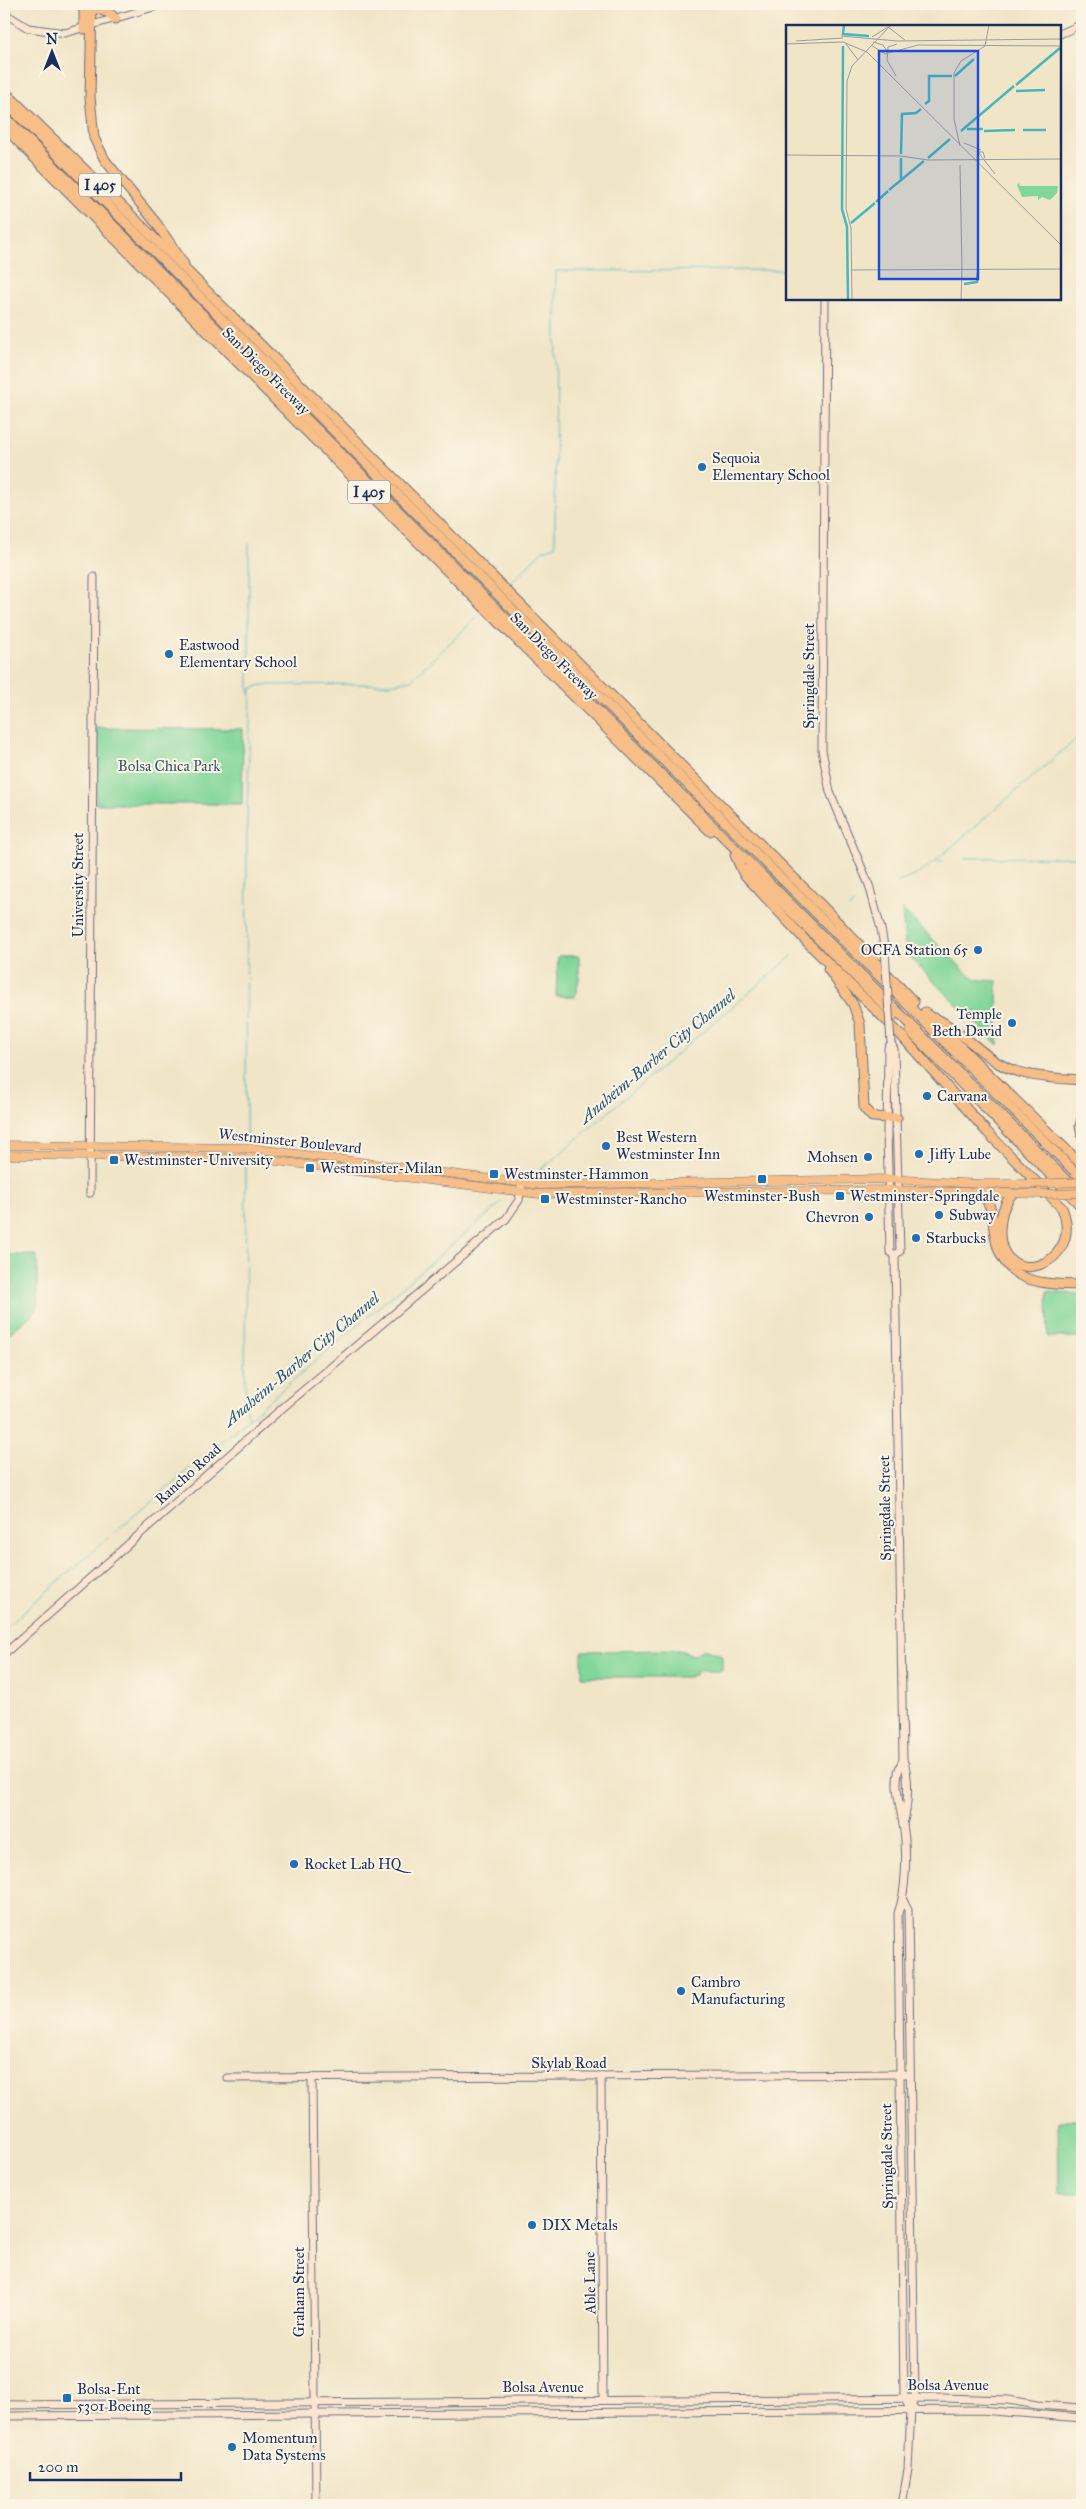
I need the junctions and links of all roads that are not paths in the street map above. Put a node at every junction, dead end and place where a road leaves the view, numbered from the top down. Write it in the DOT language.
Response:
graph roads {
  1 [pos="164,4"];
  2 [pos="90,5"];
  3 [pos="4,13"];
  4 [pos="116,19"];
  5 [pos="1082,24"];
  6 [pos="88,27"];
  7 [pos="1061,34"];
  8 [pos="4,91"];
  9 [pos="4,100"];
  10 [pos="4,116"];
  11 [pos="4,127"];
  12 [pos="195,280"];
  13 [pos="825,300"];
  14 [pos="94,577"];
  15 [pos="735,855"];
  16 [pos="806,941"];
  17 [pos="926,1013"];
  18 [pos="891,1043"];
  19 [pos="1082,1080"];
  20 [pos="887,1118"];
  21 [pos="897,1118"];
  22 [pos="1082,1119"];
  23 [pos="1082,1136"];
  24 [pos="4,1145"];
  25 [pos="90,1145"];
  26 [pos="4,1155"];
  27 [pos="90,1156"];
  28 [pos="1082,1164"];
  29 [pos="888,1179"];
  30 [pos="898,1180"];
  31 [pos="1082,1180"];
  32 [pos="522,1183"];
  33 [pos="888,1190"];
  34 [pos="898,1191"];
  35 [pos="521,1192"];
  36 [pos="90,1193"];
  37 [pos="981,1194"];
  38 [pos="1012,1194"];
  39 [pos="1082,1194"];
  40 [pos="1082,1207"];
  41 [pos="895,1255"];
  42 [pos="1082,1285"];
  43 [pos="4,1654"];
  44 [pos="904,1900"];
  45 [pos="899,1925"];
  46 [pos="908,1931"];
  47 [pos="910,2074"];
  48 [pos="899,2075"];
  49 [pos="601,2076"];
  50 [pos="227,2078"];
  51 [pos="312,2078"];
  52 [pos="904,2398"];
  53 [pos="914,2398"];
  54 [pos="784,2399"];
  55 [pos="603,2400"];
  56 [pos="314,2402"];
  57 [pos="54,2404"];
  58 [pos="4,2405"];
  59 [pos="1082,2408"];
  60 [pos="911,2410"];
  61 [pos="740,2412"];
  62 [pos="55,2415"];
  63 [pos="315,2415"];
  64 [pos="4,2416"];
  65 [pos="1082,2418"];
  66 [pos="316,2505"];
  67 [pos="902,2505"];
  1 -- 4 [label="main road"];
  2 -- 4 [label="highway"];
  2 -- 6 [label="highway"];
  3 -- 6 [label="main road"];
  4 -- 6 [label="main road"];
  5 -- 7 [label="main road"];
  6 -- 12 [label="highway"];
  8 -- 12 [label="highway, San Diego Freeway / I 405"];
  9 -- 31 [label="highway"];
  10 -- 39 [label="highway"];
  11 -- 15 [label="highway, San Diego Freeway / I 405"];
  12 -- 17 [label="highway, San Diego Freeway / I 405"];
  13 -- 18 [label="main road, Springdale Street, bridge"];
  14 -- 25 [label="main road, University Street"];
  15 -- 16 [label="highway"];
  15 -- 40 [label="highway, San Diego Freeway / I 405"];
  16 -- 20 [label="highway"];
  16 -- 38 [label="highway"];
  17 -- 19 [label="highway"];
  17 -- 28 [label="highway, San Diego Freeway / I 405"];
  18 -- 20 [label="main road, Springdale Street"];
  18 -- 21 [label="main road, Springdale Street"];
  20 -- 21 [label="highway"];
  20 -- 29 [label="main road, Springdale Street"];
  21 -- 30 [label="main road, Springdale Street"];
  22 -- 23 [label="highway"];
  24 -- 25 [label="main road, Westminster Boulevard"];
  25 -- 27 [label="main road, University Street"];
  25 -- 32 [label="main road, Westminster Boulevard"];
  26 -- 27 [label="main road, Westminster Boulevard"];
  27 -- 35 [label="main road, Westminster Boulevard"];
  27 -- 36 [label="main road, University Street"];
  29 -- 30 [label="main road, Westminster Boulevard"];
  29 -- 32 [label="main road, Westminster Boulevard"];
  29 -- 33 [label="main road, Springdale Street"];
  30 -- 31 [label="main road, Westminster Boulevard, bridge"];
  30 -- 34 [label="main road, Springdale Street"];
  32 -- 35 [label="main road"];
  33 -- 34 [label="main road, Westminster Boulevard"];
  33 -- 35 [label="main road, Westminster Boulevard"];
  33 -- 41 [label="main road, Springdale Street"];
  34 -- 37 [label="main road, Westminster Boulevard"];
  34 -- 41 [label="main road, Springdale Street"];
  35 -- 43 [label="main road, Rancho Road"];
  37 -- 38 [label="main road, Westminster Boulevard"];
  37 -- 42 [label="highway"];
  38 -- 39 [label="main road, Westminster Boulevard, bridge"];
  41 -- 44 [label="main road, Springdale Street"];
  44 -- 45 [label="main road, Springdale Street"];
  44 -- 46 [label="main road, Springdale Street"];
  45 -- 46 [label="main road"];
  45 -- 48 [label="main road, Springdale Street"];
  46 -- 47 [label="main road, Springdale Street"];
  47 -- 48 [label="main road, Skylab Road"];
  47 -- 53 [label="main road, Springdale Street"];
  48 -- 49 [label="main road, Skylab Road"];
  48 -- 52 [label="main road, Springdale Street"];
  49 -- 51 [label="main road, Skylab Road"];
  49 -- 55 [label="main road, Able Lane"];
  50 -- 51 [label="main road, Skylab Road"];
  51 -- 56 [label="main road, Graham Street"];
  52 -- 53 [label="main road, Bolsa Avenue"];
  52 -- 54 [label="main road, Bolsa Avenue"];
  52 -- 60 [label="main road, Springdale Street"];
  53 -- 59 [label="main road, Bolsa Avenue"];
  53 -- 60 [label="main road, Springdale Street"];
  54 -- 55 [label="main road, Bolsa Avenue"];
  54 -- 61 [label="main road"];
  55 -- 56 [label="main road, Bolsa Avenue"];
  56 -- 57 [label="main road, Bolsa Avenue"];
  56 -- 63 [label="main road, Graham Street"];
  57 -- 58 [label="main road, Bolsa Avenue"];
  57 -- 62 [label="main road"];
  60 -- 61 [label="main road, Bolsa Avenue"];
  60 -- 65 [label="main road, Bolsa Avenue"];
  60 -- 67 [label="main road, Springdale Street"];
  61 -- 63 [label="main road, Bolsa Avenue"];
  62 -- 63 [label="main road, Bolsa Avenue"];
  62 -- 64 [label="main road, Bolsa Avenue"];
  63 -- 66 [label="main road, Graham Street"];
}
